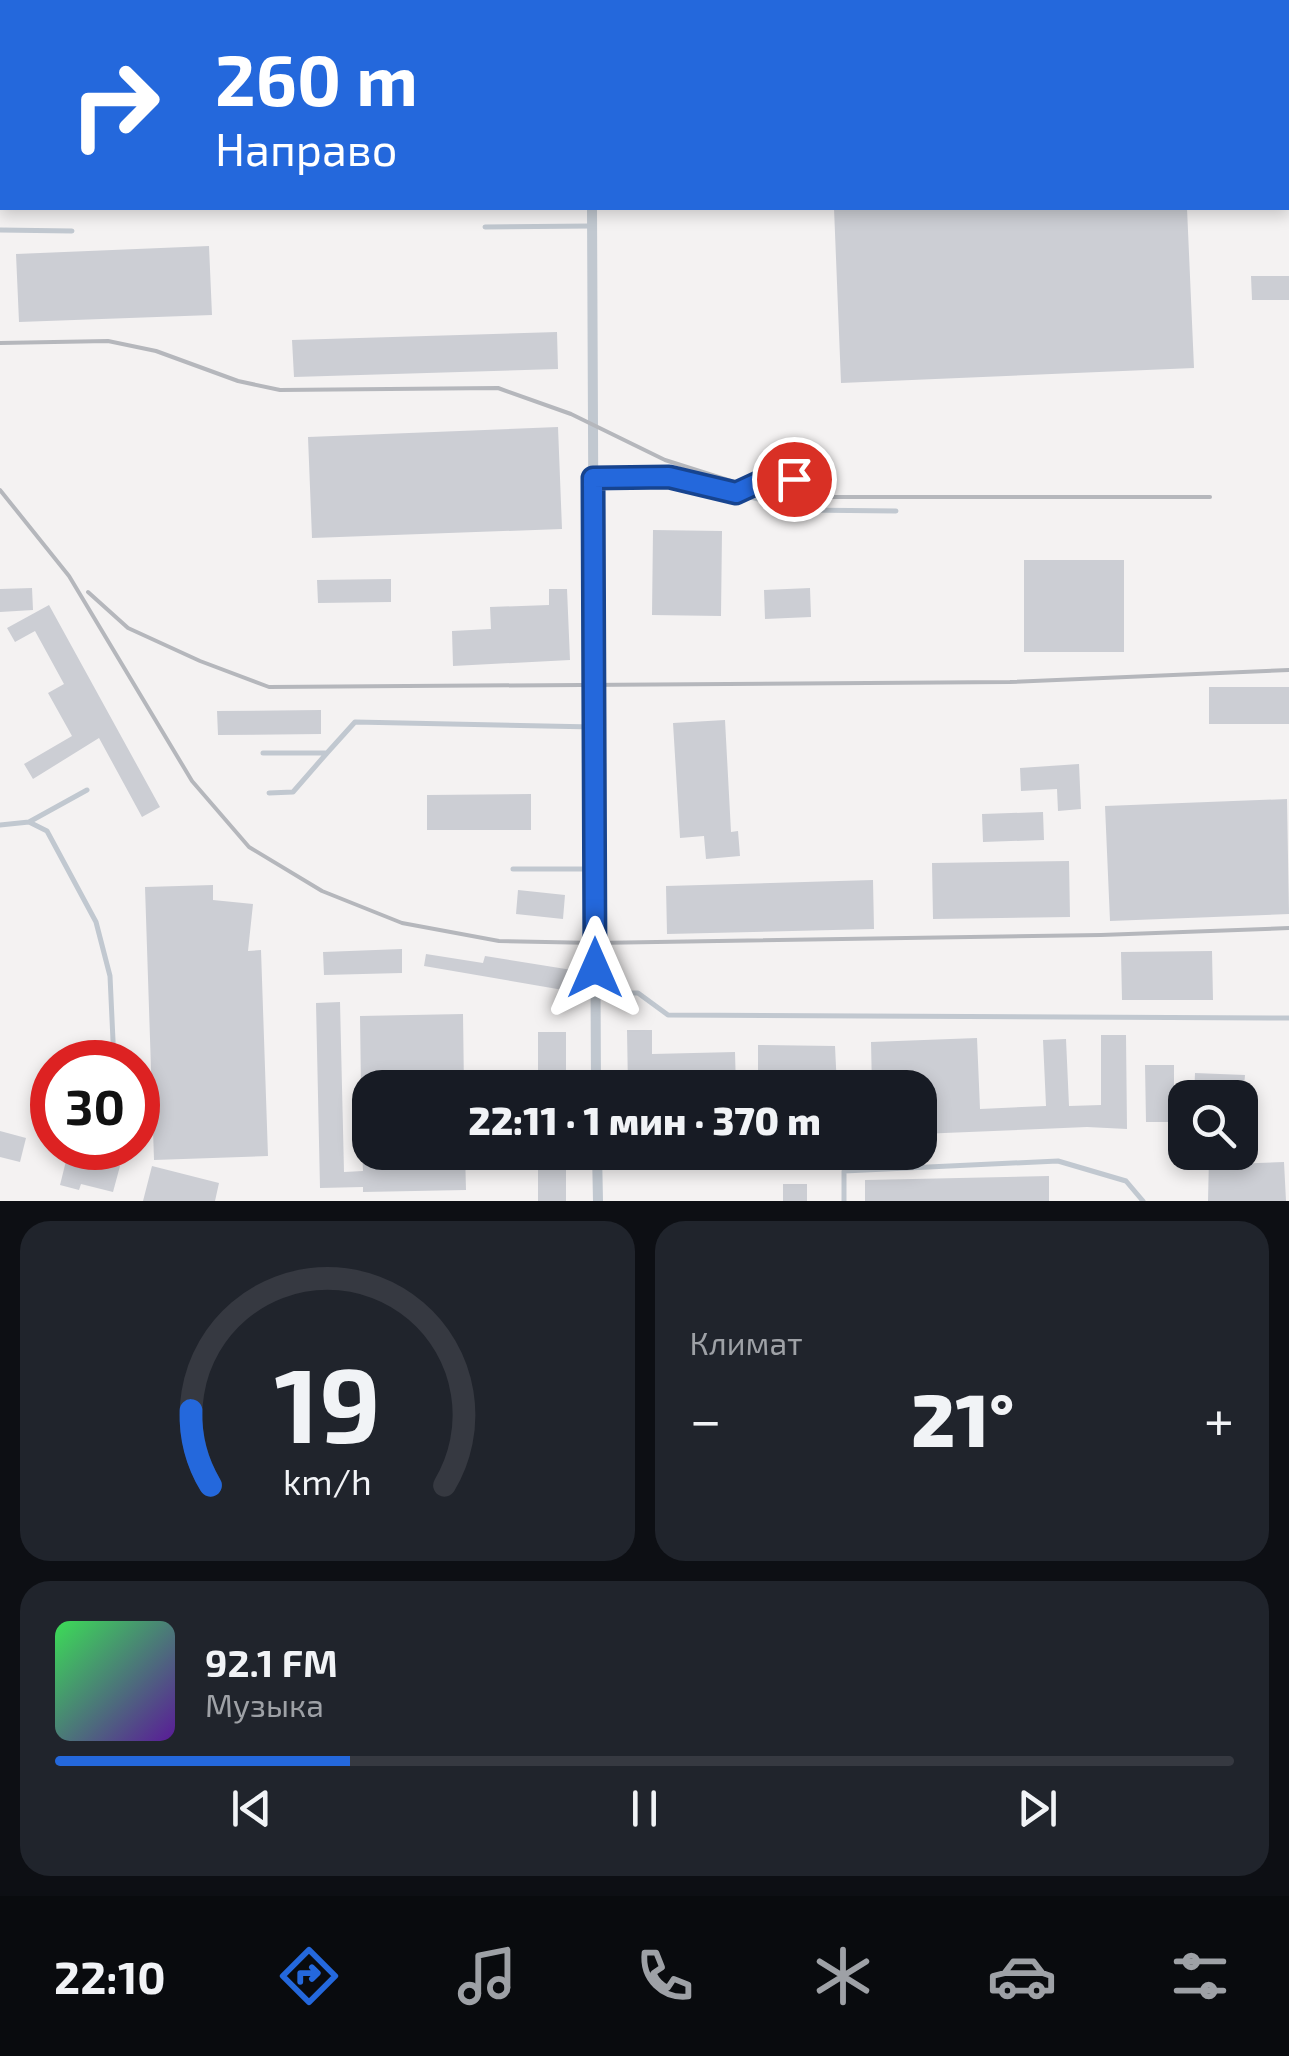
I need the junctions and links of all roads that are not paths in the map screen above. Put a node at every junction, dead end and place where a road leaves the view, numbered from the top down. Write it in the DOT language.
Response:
graph roads {
  1 [pos="592,210"];
  2 [pos="592,226"];
  3 [pos="485,227"];
  4 [pos="0,230"];
  5 [pos="72,231"];
  6 [pos="593,478"];
  7 [pos="794,479"];
  8 [pos="736,493"];
  9 [pos="896,511"];
  10 [pos="594,726"];
  11 [pos="263,753"];
  12 [pos="327,753"];
  13 [pos="87,790"];
  14 [pos="268,792"];
  15 [pos="29,822"];
  16 [pos="0,825"];
  17 [pos="514,869"];
  18 [pos="594,869"];
  19 [pos="596,993"];
  20 [pos="1289,1018"];
  21 [pos="113,1040"];
  22 [pos="596,1070"];
  23 [pos="597,1170"];
  24 [pos="598,1201"];
  25 [pos="844,1201"];
  26 [pos="1143,1201"];
  1 -- 2 [label="street"];
  2 -- 3 [label="lane"];
  2 -- 6 [label="street"];
  4 -- 5 [label="lane"];
  6 -- 8 [label="lane"];
  6 -- 10 [label="street"];
  7 -- 8 [label="lane"];
  8 -- 9 [label="lane"];
  10 -- 12 [label="lane"];
  10 -- 18 [label="street"];
  11 -- 12 [label="lane"];
  12 -- 14 [label="lane"];
  13 -- 15 [label="lane"];
  15 -- 16 [label="lane"];
  15 -- 21 [label="lane"];
  17 -- 18 [label="lane"];
  18 -- 19 [label="street"];
  19 -- 20 [label="lane"];
  19 -- 22 [label="street"];
  23 -- 24 [label="street"];
  25 -- 26 [label="lane"];
}
